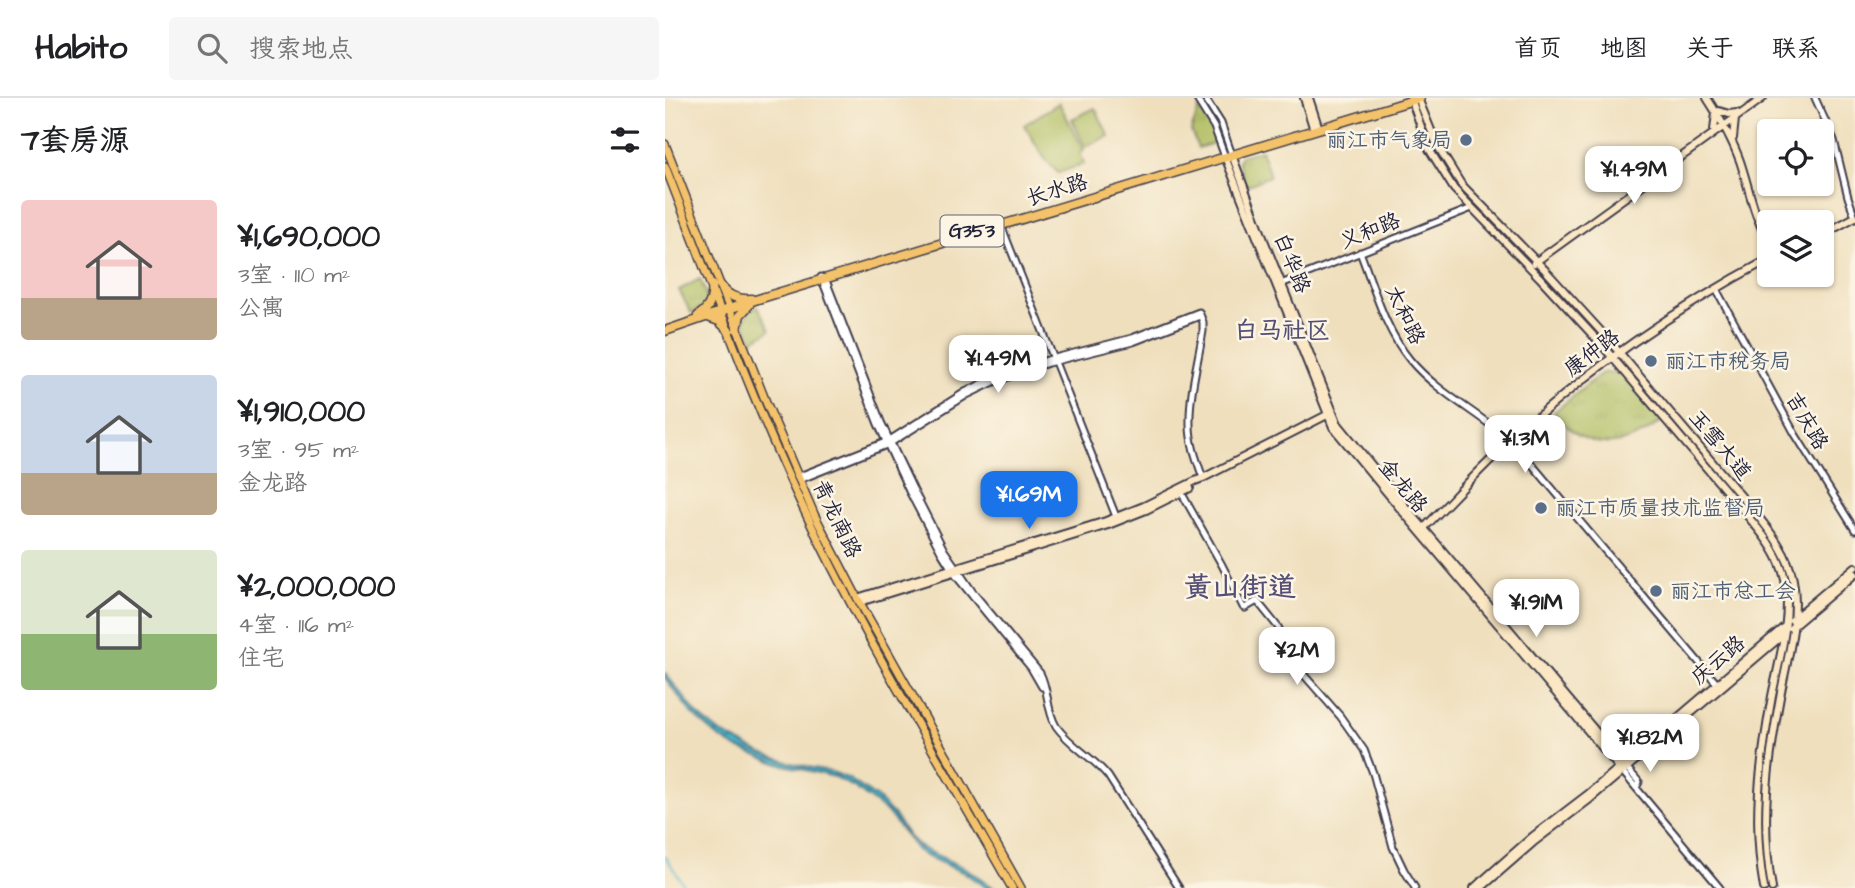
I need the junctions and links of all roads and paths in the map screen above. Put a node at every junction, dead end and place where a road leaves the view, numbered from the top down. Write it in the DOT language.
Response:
graph roads {
  1 [pos="1196,98"];
  2 [pos="1205,98"];
  3 [pos="1307,98"];
  4 [pos="1427,98"];
  5 [pos="1709,98"];
  6 [pos="1758,98"];
  7 [pos="1763,98"];
  8 [pos="1815,98"];
  9 [pos="1415,99"];
  10 [pos="1400,101"];
  11 [pos="1717,111"];
  12 [pos="1419,112"];
  13 [pos="1736,116"];
  14 [pos="1725,124"];
  15 [pos="1316,128"];
  16 [pos="1713,132"];
  17 [pos="1731,138"];
  18 [pos="665,144"];
  19 [pos="1227,152"];
  20 [pos="665,166"];
  21 [pos="1472,208"];
  22 [pos="1757,213"];
  23 [pos="1855,216"];
  24 [pos="1757,218"];
  25 [pos="1004,223"];
  26 [pos="1834,227"];
  27 [pos="991,228"];
  28 [pos="1006,234"];
  29 [pos="1360,252"];
  30 [pos="1535,259"];
  31 [pos="1528,265"];
  32 [pos="1757,268"];
  33 [pos="823,278"];
  34 [pos="1281,284"];
  35 [pos="716,285"];
  36 [pos="1718,289"];
  37 [pos="753,300"];
  38 [pos="725,309"];
  39 [pos="698,316"];
  40 [pos="708,317"];
  41 [pos="665,329"];
  42 [pos="733,330"];
  43 [pos="1618,357"];
  44 [pos="1055,360"];
  45 [pos="1327,415"];
  46 [pos="888,442"];
  47 [pos="1512,442"];
  48 [pos="1363,456"];
  49 [pos="1203,478"];
  50 [pos="798,479"];
  51 [pos="1181,492"];
  52 [pos="1113,507"];
  53 [pos="1130,512"];
  54 [pos="1118,519"];
  55 [pos="1106,521"];
  56 [pos="1855,527"];
  57 [pos="1425,529"];
  58 [pos="945,559"];
  59 [pos="1855,567"];
  60 [pos="958,571"];
  61 [pos="943,574"];
  62 [pos="1855,574"];
  63 [pos="859,600"];
  64 [pos="1788,627"];
  65 [pos="1719,686"];
  66 [pos="1623,767"];
  67 [pos="1012,888"];
  68 [pos="1021,888"];
  69 [pos="1177,888"];
  70 [pos="1415,888"];
  71 [pos="1474,888"];
  72 [pos="1481,888"];
  73 [pos="1720,888"];
  74 [pos="1764,888"];
  75 [pos="1772,888"];
  1 -- 19 [label="street"];
  2 -- 19 [label="street"];
  3 -- 15 [label="main road"];
  4 -- 12 [label="main road"];
  5 -- 11 [label="main road"];
  6 -- 13 [label="main road"];
  7 -- 13 [label="main road"];
  8 -- 23 [label="street"];
  9 -- 10 [label="highway, 长水路 / G353"];
  9 -- 12 [label="main road, 玉雪大道"];
  10 -- 12 [label="main road"];
  10 -- 15 [label="highway, 长水路 / G353"];
  11 -- 13 [label="main road"];
  11 -- 14 [label="main road"];
  11 -- 16 [label="main road"];
  12 -- 21 [label="main road, 玉雪大道"];
  12 -- 30 [label="main road, 玉雪大道"];
  13 -- 14 [label="main road"];
  13 -- 17 [label="main road"];
  14 -- 16 [label="main road"];
  14 -- 17 [label="main road"];
  15 -- 19 [label="highway, 长水路 / G353"];
  16 -- 17 [label="main road"];
  16 -- 30 [label="main road"];
  17 -- 22 [label="main road"];
  17 -- 24 [label="main road"];
  18 -- 35 [label="main road, 青龙南路"];
  19 -- 25 [label="highway, 长水路 / G353"];
  19 -- 34 [label="main road, 白华路"];
  19 -- 45 [label="main road, 金龙路"];
  20 -- 35 [label="main road, 青龙南路"];
  21 -- 29 [label="street, 义和路"];
  21 -- 31 [label="main road, 玉雪大道"];
  23 -- 26 [label="main road"];
  25 -- 27 [label="highway, 长水路 / G353"];
  25 -- 28 [label="street"];
  25 -- 28 [label="street"];
  25 -- 33 [label="highway, 长水路 / G353"];
  27 -- 28 [label="street"];
  27 -- 33 [label="highway, 长水路 / G353"];
  28 -- 44 [label="street"];
  29 -- 34 [label="street, 义和路"];
  29 -- 47 [label="street, 太和路"];
  30 -- 31 [label="main road"];
  30 -- 43 [label="main road, 玉雪大道"];
  31 -- 43 [label="main road, 玉雪大道"];
  32 -- 36 [label="main road, 康仲路"];
  33 -- 37 [label="highway, 长水路 / G353"];
  33 -- 46 [label="street"];
  34 -- 48 [label="main road, 白华路"];
  35 -- 37 [label="highway"];
  35 -- 38 [label="main road, 青龙南路"];
  35 -- 39 [label="highway"];
  36 -- 43 [label="main road, 康仲路"];
  36 -- 56 [label="street, 吉庆路"];
  37 -- 38 [label="highway, 长水路 / G353"];
  37 -- 42 [label="highway"];
  38 -- 39 [label="highway, 长水路 / G353"];
  38 -- 40 [label="highway, 长水路 / G353"];
  38 -- 42 [label="main road, 青龙南路"];
  39 -- 41 [label="highway, 长水路 / G353"];
  40 -- 41 [label="highway, 长水路 / G353"];
  40 -- 42 [label="highway"];
  42 -- 50 [label="main road, 青龙南路"];
  42 -- 67 [label="main road, 青龙南路"];
  43 -- 47 [label="main road, 康仲路"];
  43 -- 64 [label="main road, 玉雪大道"];
  43 -- 64 [label="main road, 玉雪大道"];
  44 -- 46 [label="street"];
  44 -- 49 [label="street"];
  44 -- 52 [label="street"];
  45 -- 49 [label="main road"];
  45 -- 66 [label="main road, 金龙路"];
  46 -- 50 [label="street"];
  46 -- 58 [label="street"];
  46 -- 60 [label="street"];
  47 -- 57 [label="main road, 康仲路"];
  47 -- 65 [label="street, 太和路"];
  48 -- 57 [label="main road, 金龙路"];
  49 -- 51 [label="main road"];
  49 -- 53 [label="main road"];
  50 -- 63 [label="main road, 青龙南路"];
  51 -- 54 [label="main road"];
  51 -- 70 [label="street"];
  52 -- 53 [label="street"];
  52 -- 54 [label="street"];
  52 -- 55 [label="street"];
  53 -- 54 [label="main road"];
  54 -- 55 [label="main road"];
  54 -- 60 [label="main road"];
  55 -- 60 [label="main road"];
  57 -- 66 [label="main road, 金龙路"];
  58 -- 60 [label="street"];
  58 -- 61 [label="street"];
  59 -- 64 [label="main road, 庆云路"];
  60 -- 61 [label="main road"];
  60 -- 69 [label="street"];
  61 -- 63 [label="main road"];
  62 -- 64 [label="main road, 庆云路"];
  63 -- 68 [label="main road, 青龙南路"];
  64 -- 65 [label="main road, 庆云路"];
  64 -- 74 [label="main road, 玉雪大道"];
  64 -- 75 [label="main road, 玉雪大道"];
  65 -- 66 [label="main road, 庆云路"];
  66 -- 71 [label="main road, 庆云路"];
  66 -- 72 [label="main road, 庆云路"];
  66 -- 73 [label="street, 金龙路"];
}
